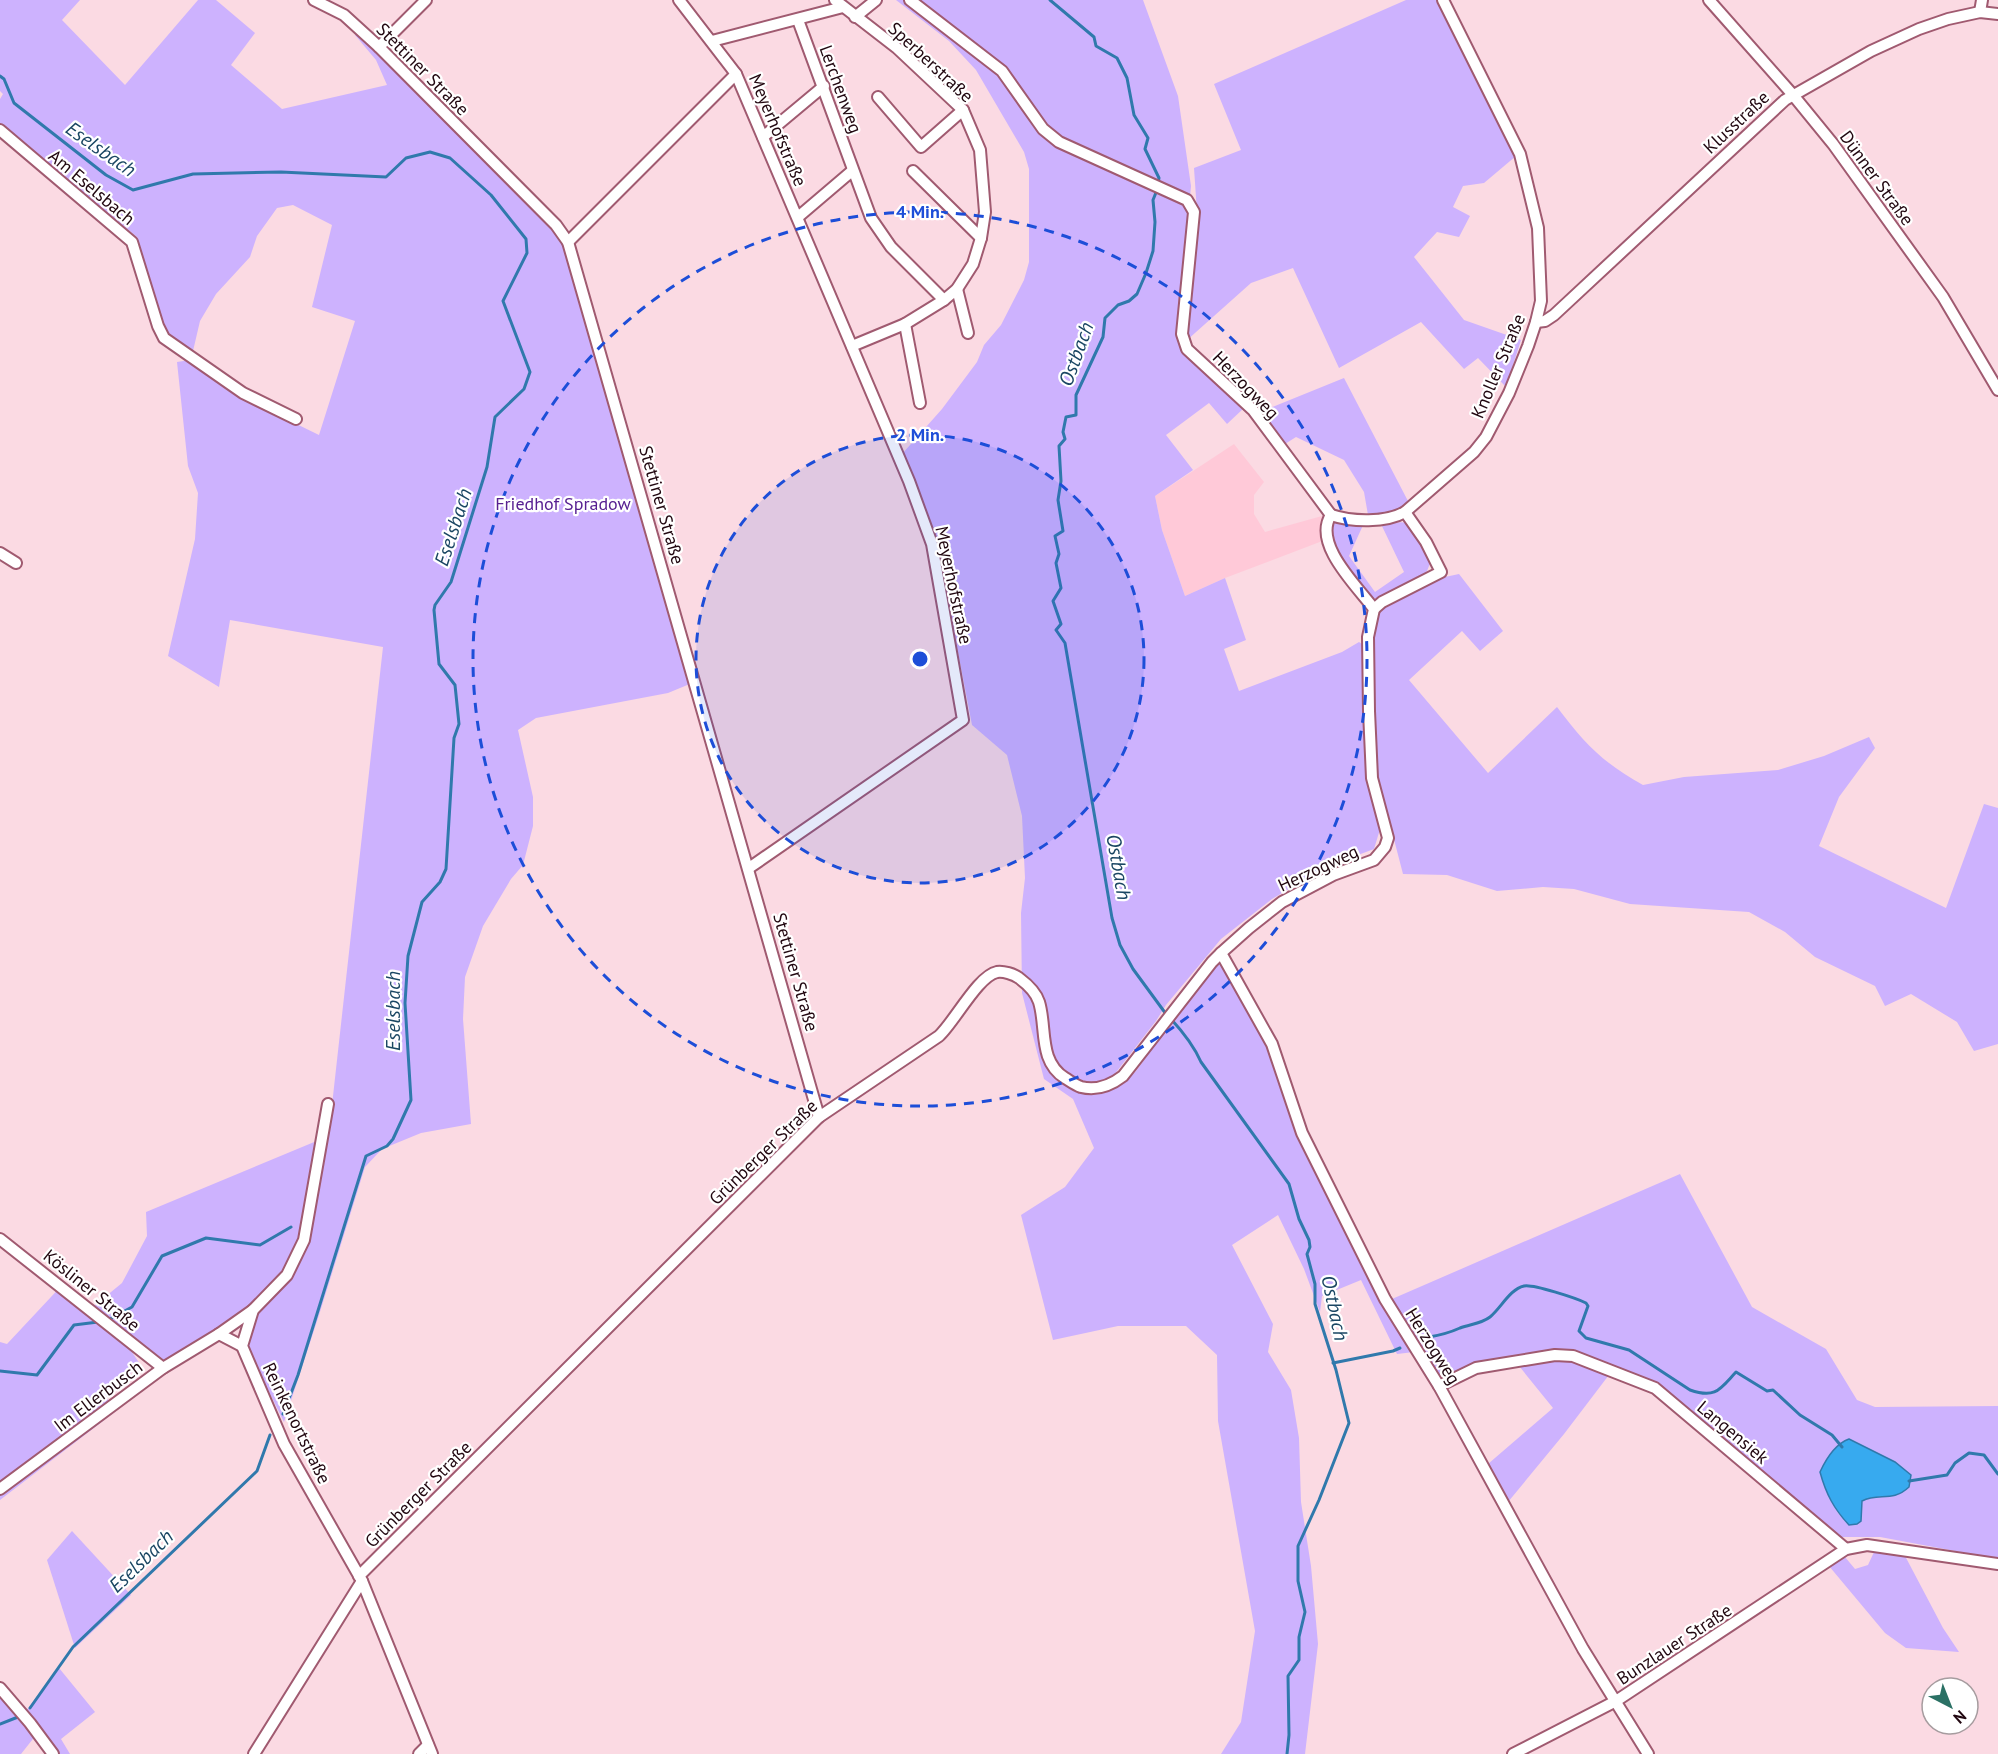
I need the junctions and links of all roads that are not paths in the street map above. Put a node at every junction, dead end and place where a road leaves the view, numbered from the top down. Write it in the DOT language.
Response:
graph roads {
  1 [pos="314,0"];
  2 [pos="426,0"];
  3 [pos="679,0"];
  4 [pos="876,0"];
  5 [pos="910,0"];
  6 [pos="1443,0"];
  7 [pos="1709,0"];
  8 [pos="1982,0"];
  9 [pos="328,2"];
  10 [pos="839,3"];
  11 [pos="1980,12"];
  12 [pos="1998,14"];
  13 [pos="855,17"];
  14 [pos="798,20"];
  15 [pos="712,41"];
  16 [pos="379,47"];
  17 [pos="736,74"];
  18 [pos="824,87"];
  19 [pos="1793,95"];
  20 [pos="878,97"];
  21 [pos="963,110"];
  22 [pos="0,130"];
  23 [pos="763,137"];
  24 [pos="852,171"];
  25 [pos="913,171"];
  26 [pos="798,217"];
  27 [pos="981,238"];
  28 [pos="568,242"];
  29 [pos="957,289"];
  30 [pos="944,300"];
  31 [pos="1536,322"];
  32 [pos="905,324"];
  33 [pos="968,333"];
  34 [pos="852,346"];
  35 [pos="1998,390"];
  36 [pos="920,403"];
  37 [pos="296,419"];
  38 [pos="1405,512"];
  39 [pos="1331,515"];
  40 [pos="0,553"];
  41 [pos="15,563"];
  42 [pos="1374,609"];
  43 [pos="749,868"];
  44 [pos="1221,953"];
  45 [pos="328,1104"];
  46 [pos="819,1117"];
  47 [pos="0,1239"];
  48 [pos="253,1310"];
  49 [pos="219,1334"];
  50 [pos="242,1346"];
  51 [pos="163,1368"];
  52 [pos="1439,1386"];
  53 [pos="0,1489"];
  54 [pos="1846,1549"];
  55 [pos="1998,1564"];
  56 [pos="360,1579"];
  57 [pos="0,1688"];
  58 [pos="1616,1701"];
  59 [pos="430,1749"];
  60 [pos="53,1754"];
  61 [pos="255,1754"];
  62 [pos="419,1754"];
  63 [pos="1513,1754"];
  64 [pos="1648,1754"];
  1 -- 9 [label="street, Stettiner Straße"];
  2 -- 16 [label="street"];
  3 -- 15 [label="street, Meyerhofstraße"];
  4 -- 13 [label="street"];
  5 -- 39 [label="street, Herzogweg"];
  6 -- 31 [label="street, Knoller Straße"];
  7 -- 19 [label="street, Dünner Straße"];
  8 -- 11 [label="street"];
  9 -- 16 [label="street, Stettiner Straße"];
  10 -- 13 [label="street, Sperberstraße"];
  10 -- 14 [label="street"];
  11 -- 12 [label="street, Klusstraße"];
  11 -- 19 [label="street, Klusstraße"];
  13 -- 21 [label="street, Sperberstraße"];
  14 -- 15 [label="street"];
  14 -- 18 [label="street, Lerchenweg"];
  15 -- 17 [label="street, Meyerhofstraße"];
  16 -- 28 [label="street, Stettiner Straße"];
  17 -- 23 [label="street, Meyerhofstraße"];
  17 -- 28 [label="street"];
  18 -- 23 [label="street"];
  18 -- 24 [label="street, Lerchenweg"];
  19 -- 31 [label="street, Klusstraße"];
  19 -- 35 [label="street, Dünner Straße"];
  20 -- 21 [label="street"];
  21 -- 27 [label="street, Sperberstraße"];
  22 -- 37 [label="street, Am Eselsbach"];
  23 -- 26 [label="street, Meyerhofstraße"];
  24 -- 26 [label="street"];
  24 -- 30 [label="street, Lerchenweg"];
  25 -- 27 [label="street"];
  26 -- 34 [label="street, Meyerhofstraße"];
  27 -- 29 [label="street, Sperberstraße"];
  28 -- 43 [label="street, Stettiner Straße"];
  29 -- 30 [label="street, Sperberstraße"];
  29 -- 33 [label="street"];
  30 -- 32 [label="street, Sperberstraße"];
  31 -- 38 [label="street, Knoller Straße"];
  32 -- 34 [label="street, Sperberstraße"];
  32 -- 36 [label="street"];
  34 -- 43 [label="street, Meyerhofstraße"];
  38 -- 39 [label="street, Knoller Straße"];
  38 -- 42 [label="street"];
  39 -- 42 [label="street"];
  40 -- 41 [label="street"];
  42 -- 44 [label="street, Herzogweg"];
  43 -- 46 [label="street, Stettiner Straße"];
  44 -- 46 [label="street, Grünberger Straße"];
  44 -- 52 [label="street, Herzogweg"];
  45 -- 48 [label="street"];
  46 -- 56 [label="street, Grünberger Straße"];
  47 -- 51 [label="street, Kösliner Straße"];
  48 -- 49 [label="street, Im Ellerbusch"];
  48 -- 50 [label="street"];
  49 -- 50 [label="street"];
  49 -- 51 [label="street, Im Ellerbusch"];
  50 -- 56 [label="street, Reinkenortstraße"];
  51 -- 53 [label="street, Im Ellerbusch"];
  52 -- 54 [label="street, Langensiek"];
  52 -- 58 [label="street, Herzogweg"];
  54 -- 55 [label="street"];
  54 -- 58 [label="street, Bunzlauer Straße"];
  56 -- 59 [label="street, Reinkenortstraße"];
  56 -- 61 [label="street, Grünberger Straße"];
  57 -- 60 [label="street"];
  58 -- 63 [label="street, Bunzlauer Straße"];
  58 -- 64 [label="street, Herzogweg"];
  59 -- 62 [label="street"];
}
